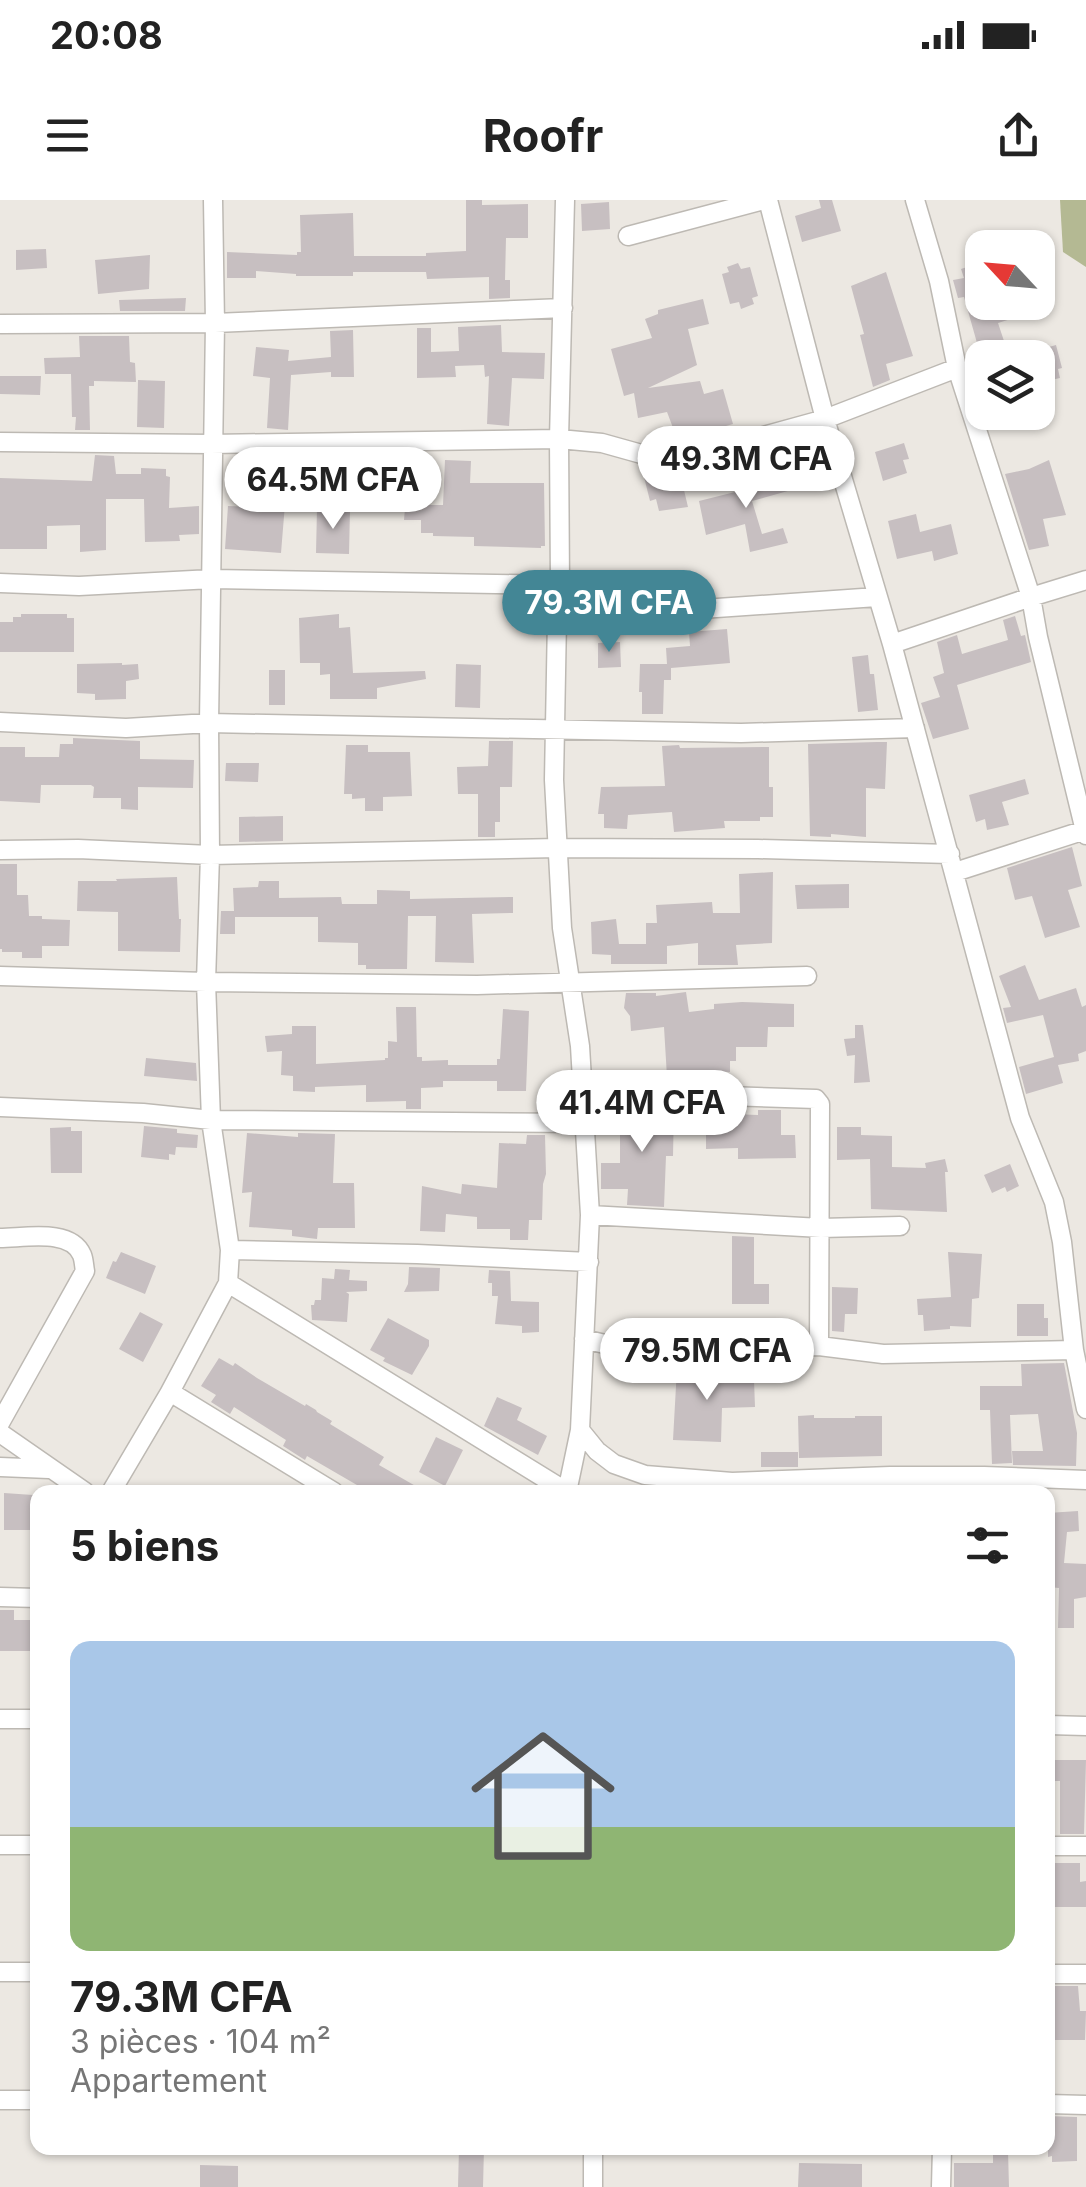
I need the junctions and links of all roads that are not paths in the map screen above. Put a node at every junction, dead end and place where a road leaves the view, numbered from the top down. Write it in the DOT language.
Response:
graph roads {
  1 [pos="213,200"];
  2 [pos="565,200"];
  3 [pos="766,200"];
  4 [pos="915,200"];
  5 [pos="628,236"];
  6 [pos="564,308"];
  7 [pos="214,322"];
  8 [pos="0,324"];
  9 [pos="957,368"];
  10 [pos="825,419"];
  11 [pos="560,439"];
  12 [pos="0,442"];
  13 [pos="212,444"];
  14 [pos="212,579"];
  15 [pos="1086,580"];
  16 [pos="0,583"];
  17 [pos="560,585"];
  18 [pos="878,597"];
  19 [pos="1031,597"];
  20 [pos="557,619"];
  21 [pos="892,644"];
  22 [pos="0,722"];
  23 [pos="209,723"];
  24 [pos="556,728"];
  25 [pos="915,728"];
  26 [pos="1085,826"];
  27 [pos="558,848"];
  28 [pos="0,850"];
  29 [pos="210,855"];
  30 [pos="953,863"];
  31 [pos="0,976"];
  32 [pos="807,976"];
  33 [pos="206,982"];
  34 [pos="570,982"];
  35 [pos="582,1091"];
  36 [pos="0,1107"];
  37 [pos="211,1120"];
  38 [pos="583,1123"];
  39 [pos="590,1214"];
  40 [pos="900,1226"];
  41 [pos="821,1228"];
  42 [pos="0,1238"];
  43 [pos="230,1250"];
  44 [pos="589,1262"];
  45 [pos="228,1283"];
  46 [pos="584,1339"];
  47 [pos="819,1346"];
  48 [pos="1074,1350"];
  49 [pos="170,1392"];
  50 [pos="1086,1409"];
  51 [pos="0,1423"];
  52 [pos="580,1430"];
  53 [pos="0,1433"];
  54 [pos="0,1468"];
  55 [pos="49,1469"];
  56 [pos="1086,1480"];
  57 [pos="944,1484"];
  58 [pos="74,1485"];
  59 [pos="115,1485"];
  60 [pos="323,1485"];
  61 [pos="556,1485"];
  62 [pos="568,1485"];
  63 [pos="0,1597"];
  64 [pos="30,1598"];
  65 [pos="0,1719"];
  66 [pos="30,1719"];
  67 [pos="1055,1725"];
  68 [pos="1086,1726"];
  69 [pos="0,1846"];
  70 [pos="30,1846"];
  71 [pos="1055,1846"];
  72 [pos="1086,1846"];
  73 [pos="0,1972"];
  74 [pos="30,1972"];
  75 [pos="1055,1974"];
  76 [pos="1086,1974"];
  77 [pos="0,2100"];
  78 [pos="30,2100"];
  79 [pos="1055,2104"];
  80 [pos="1086,2104"];
  81 [pos="593,2155"];
  82 [pos="942,2155"];
  83 [pos="594,2187"];
  84 [pos="941,2187"];
  1 -- 7 [label="street"];
  2 -- 6 [label="street"];
  3 -- 5 [label="street"];
  3 -- 10 [label="street"];
  4 -- 9 [label="street"];
  6 -- 7 [label="street"];
  6 -- 11 [label="street"];
  7 -- 8 [label="street"];
  7 -- 13 [label="street"];
  9 -- 10 [label="street"];
  9 -- 19 [label="street"];
  10 -- 11 [label="street"];
  10 -- 18 [label="street"];
  11 -- 13 [label="street"];
  11 -- 17 [label="street"];
  12 -- 13 [label="street"];
  13 -- 14 [label="street"];
  14 -- 16 [label="street"];
  14 -- 17 [label="street"];
  14 -- 23 [label="street"];
  15 -- 19 [label="street"];
  17 -- 20 [label="street"];
  18 -- 20 [label="street"];
  18 -- 21 [label="street"];
  19 -- 21 [label="street"];
  19 -- 26 [label="street"];
  20 -- 24 [label="street"];
  21 -- 25 [label="street"];
  22 -- 23 [label="street"];
  23 -- 24 [label="street"];
  23 -- 29 [label="street"];
  24 -- 25 [label="street"];
  24 -- 27 [label="street"];
  25 -- 30 [label="street"];
  26 -- 30 [label="street"];
  27 -- 29 [label="street"];
  27 -- 30 [label="street"];
  27 -- 34 [label="street"];
  28 -- 29 [label="street"];
  29 -- 33 [label="street"];
  30 -- 48 [label="street"];
  31 -- 33 [label="street"];
  32 -- 34 [label="street"];
  33 -- 34 [label="street"];
  33 -- 37 [label="street"];
  34 -- 35 [label="street"];
  35 -- 38 [label="street"];
  35 -- 41 [label="street"];
  36 -- 37 [label="street"];
  37 -- 38 [label="street"];
  37 -- 43 [label="street"];
  38 -- 39 [label="street"];
  39 -- 41 [label="street"];
  39 -- 44 [label="street"];
  40 -- 41 [label="street"];
  41 -- 47 [label="street"];
  42 -- 51 [label="street"];
  43 -- 44 [label="street"];
  43 -- 45 [label="street"];
  44 -- 46 [label="street"];
  45 -- 49 [label="street"];
  45 -- 61 [label="street"];
  46 -- 47 [label="street"];
  46 -- 52 [label="street"];
  47 -- 48 [label="street"];
  48 -- 50 [label="street"];
  49 -- 59 [label="street"];
  49 -- 60 [label="street"];
  52 -- 57 [label="street"];
  52 -- 62 [label="street"];
  53 -- 55 [label="street"];
  54 -- 55 [label="street"];
  55 -- 58 [label="street"];
  56 -- 57 [label="street"];
  63 -- 64 [label="street"];
  65 -- 66 [label="street"];
  67 -- 68 [label="street"];
  69 -- 70 [label="street"];
  71 -- 72 [label="street"];
  73 -- 74 [label="street"];
  75 -- 76 [label="street"];
  77 -- 78 [label="street"];
  79 -- 80 [label="street"];
  81 -- 83 [label="street"];
  82 -- 84 [label="street"];
}
